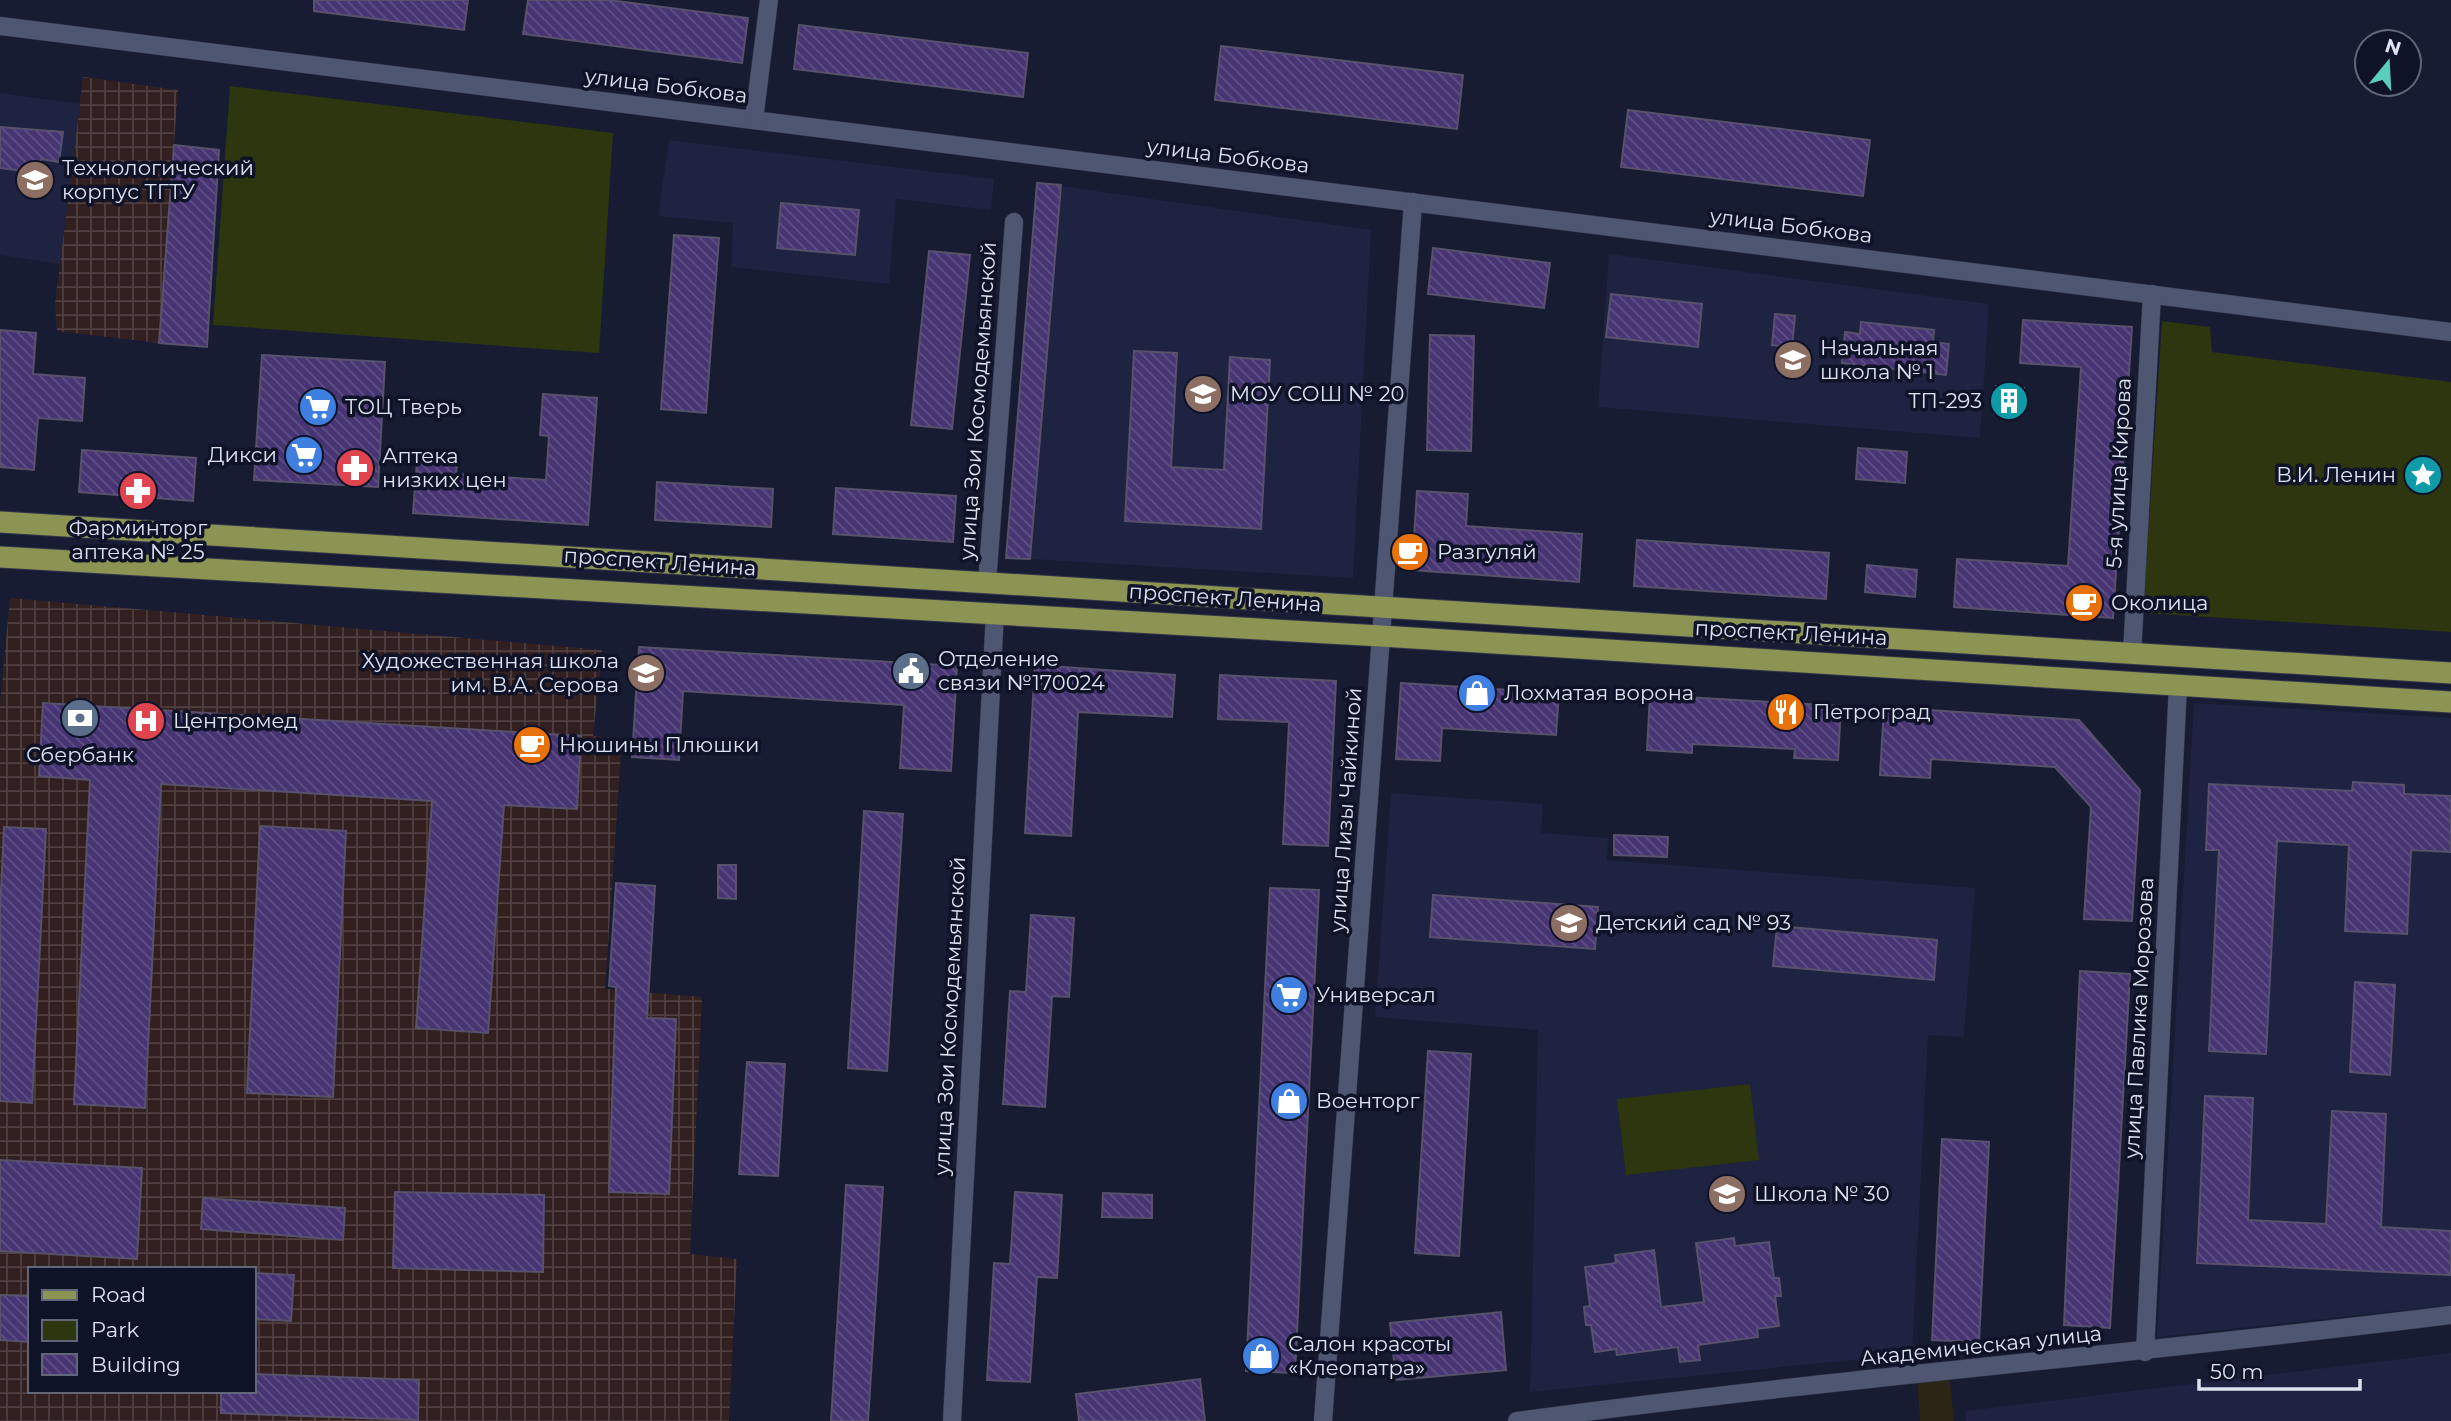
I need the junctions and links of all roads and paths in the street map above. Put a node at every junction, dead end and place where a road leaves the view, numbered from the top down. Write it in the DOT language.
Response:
graph roads {
  1 [pos="769,0"];
  2 [pos="0,26"];
  3 [pos="754,120"];
  4 [pos="1413,202"];
  5 [pos="1014,222"];
  6 [pos="2152,294"];
  7 [pos="2451,332"];
  8 [pos="0,522"];
  9 [pos="0,557"];
  10 [pos="987,583"];
  11 [pos="1015,585"];
  12 [pos="1383,608"];
  13 [pos="995,613"];
  14 [pos="1381,636"];
  15 [pos="2132,654"];
  16 [pos="2197,658"];
  17 [pos="2451,673"];
  18 [pos="2105,681"];
  19 [pos="2178,685"];
  20 [pos="2451,702"];
  21 [pos="2451,1315"];
  22 [pos="2145,1352"];
  23 [pos="952,1421"];
  24 [pos="1324,1421"];
  25 [pos="1517,1421"];
  1 -- 3 [label="street"];
  2 -- 3 [label="street, улица Бобкова"];
  3 -- 4 [label="street, улица Бобкова"];
  4 -- 6 [label="street, улица Бобкова"];
  4 -- 12 [label="street, улица Лизы Чайкиной"];
  5 -- 10 [label="street, улица Зои Космодемьянской"];
  6 -- 7 [label="street, улица Бобкова"];
  6 -- 15 [label="street, 5-я улица Кирова"];
  8 -- 10 [label="main road, проспект Ленина"];
  9 -- 13 [label="main road, проспект Ленина"];
  10 -- 11 [label="main road, проспект Ленина"];
  11 -- 12 [label="main road, проспект Ленина"];
  11 -- 13 [label="main road"];
  12 -- 14 [label="street, улица Лизы Чайкиной"];
  12 -- 15 [label="main road, проспект Ленина"];
  13 -- 14 [label="main road, проспект Ленина"];
  13 -- 23 [label="street, улица Зои Космодемьянской"];
  14 -- 18 [label="main road, проспект Ленина"];
  14 -- 24 [label="street, улица Лизы Чайкиной"];
  15 -- 16 [label="main road, проспект Ленина"];
  15 -- 18 [label="main road"];
  16 -- 17 [label="main road, проспект Ленина"];
  16 -- 19 [label="main road"];
  18 -- 19 [label="main road, проспект Ленина"];
  19 -- 20 [label="main road, проспект Ленина"];
  19 -- 22 [label="street, улица Павлика Морозова"];
  21 -- 22 [label="street, Академическая улица"];
  22 -- 25 [label="street, Академическая улица"];
}
